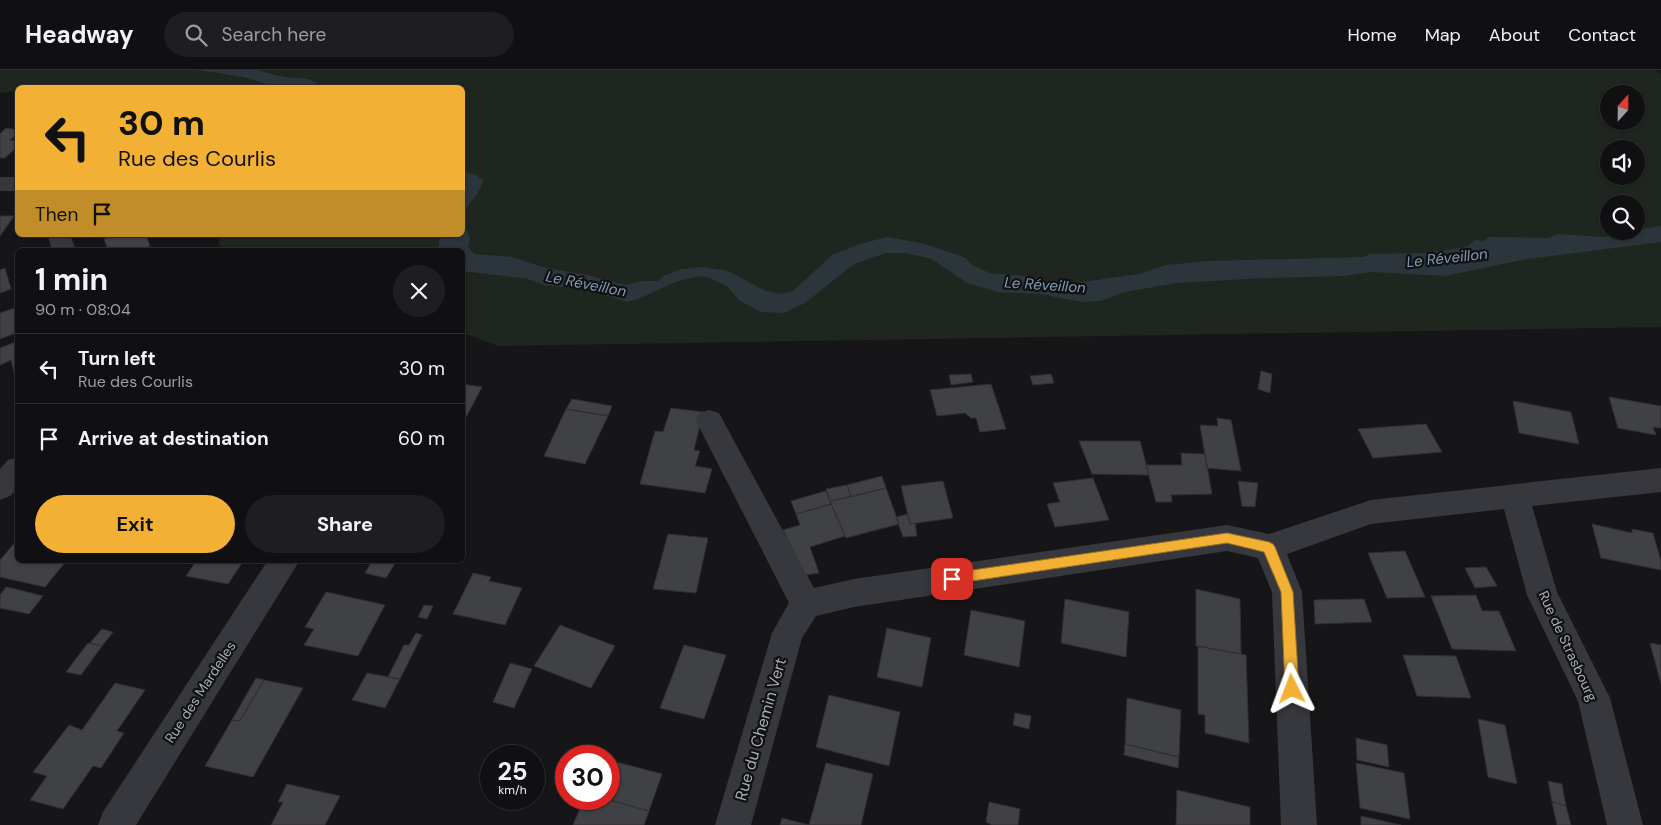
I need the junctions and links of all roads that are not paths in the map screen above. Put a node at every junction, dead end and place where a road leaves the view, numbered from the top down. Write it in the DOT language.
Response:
graph roads {
  1 [pos="0,184"];
  2 [pos="15,184"];
  3 [pos="709,421"];
  4 [pos="15,471"];
  5 [pos="1661,480"];
  6 [pos="0,488"];
  7 [pos="1515,496"];
  8 [pos="1269,547"];
  9 [pos="283,563"];
  10 [pos="806,604"];
  11 [pos="116,825"];
  12 [pos="733,825"];
  13 [pos="1299,825"];
  14 [pos="1625,825"];
  1 -- 2 [label="street"];
  3 -- 10 [label="street"];
  4 -- 6 [label="street"];
  5 -- 7 [label="street"];
  7 -- 8 [label="street"];
  7 -- 14 [label="street, Rue de Strasbourg"];
  8 -- 10 [label="street"];
  8 -- 13 [label="street"];
  9 -- 11 [label="street, Rue des Mardelles"];
  10 -- 12 [label="street, Rue du Chemin Vert"];
}
